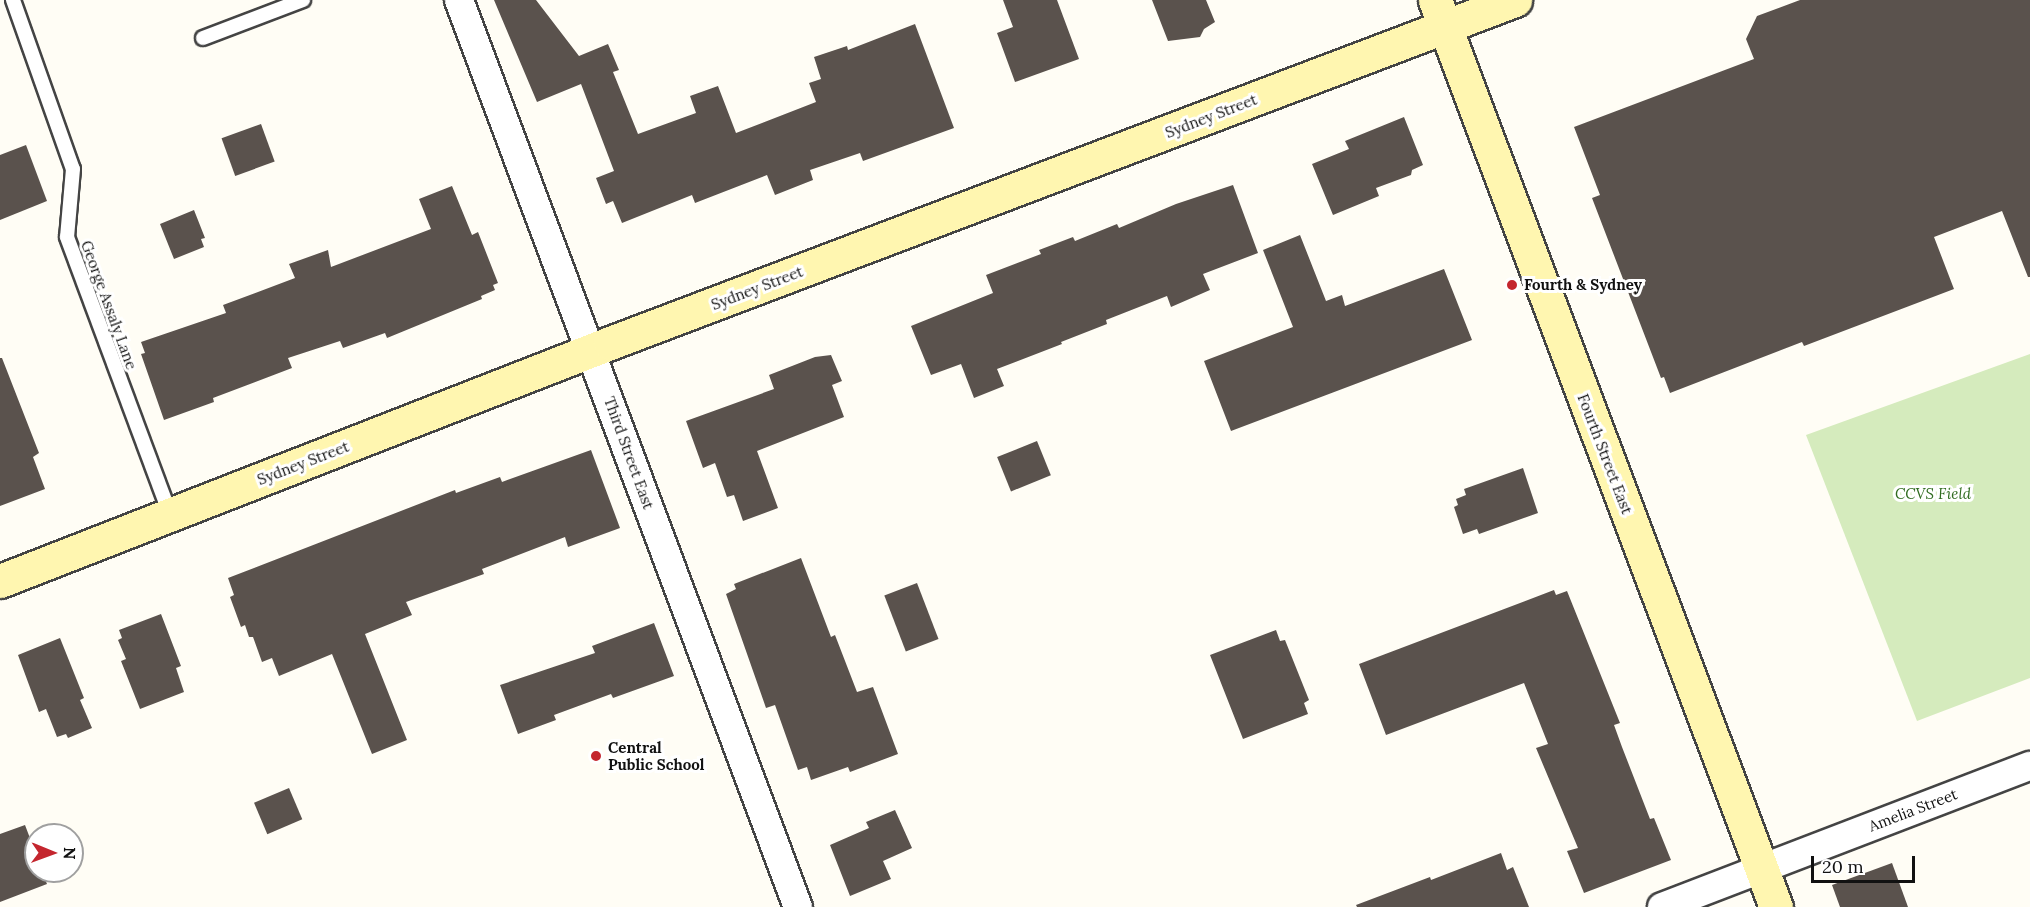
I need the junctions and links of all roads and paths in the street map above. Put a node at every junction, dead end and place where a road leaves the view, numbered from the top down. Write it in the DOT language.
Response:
graph roads {
  1 [pos="13,0"];
  2 [pos="303,0"];
  3 [pos="459,0"];
  4 [pos="1515,0"];
  5 [pos="1440,14"];
  6 [pos="203,38"];
  7 [pos="591,351"];
  8 [pos="170,515"];
  9 [pos="0,581"];
  10 [pos="2030,766"];
  11 [pos="1762,868"];
  12 [pos="798,907"];
  13 [pos="1662,907"];
  14 [pos="1776,907"];
  1 -- 8 [label="lane, George Assaly Lane"];
  2 -- 6 [label="lane"];
  3 -- 7 [label="street, Third Street East"];
  4 -- 5 [label="street, Sydney Street"];
  5 -- 7 [label="street, Sydney Street"];
  5 -- 11 [label="street, Fourth Street East"];
  7 -- 8 [label="street, Sydney Street"];
  7 -- 12 [label="street, Third Street East"];
  8 -- 9 [label="street, Sydney Street"];
  10 -- 11 [label="street, Amelia Street"];
  11 -- 13 [label="street, Amelia Street"];
  11 -- 14 [label="street, Fourth Street East"];
}
